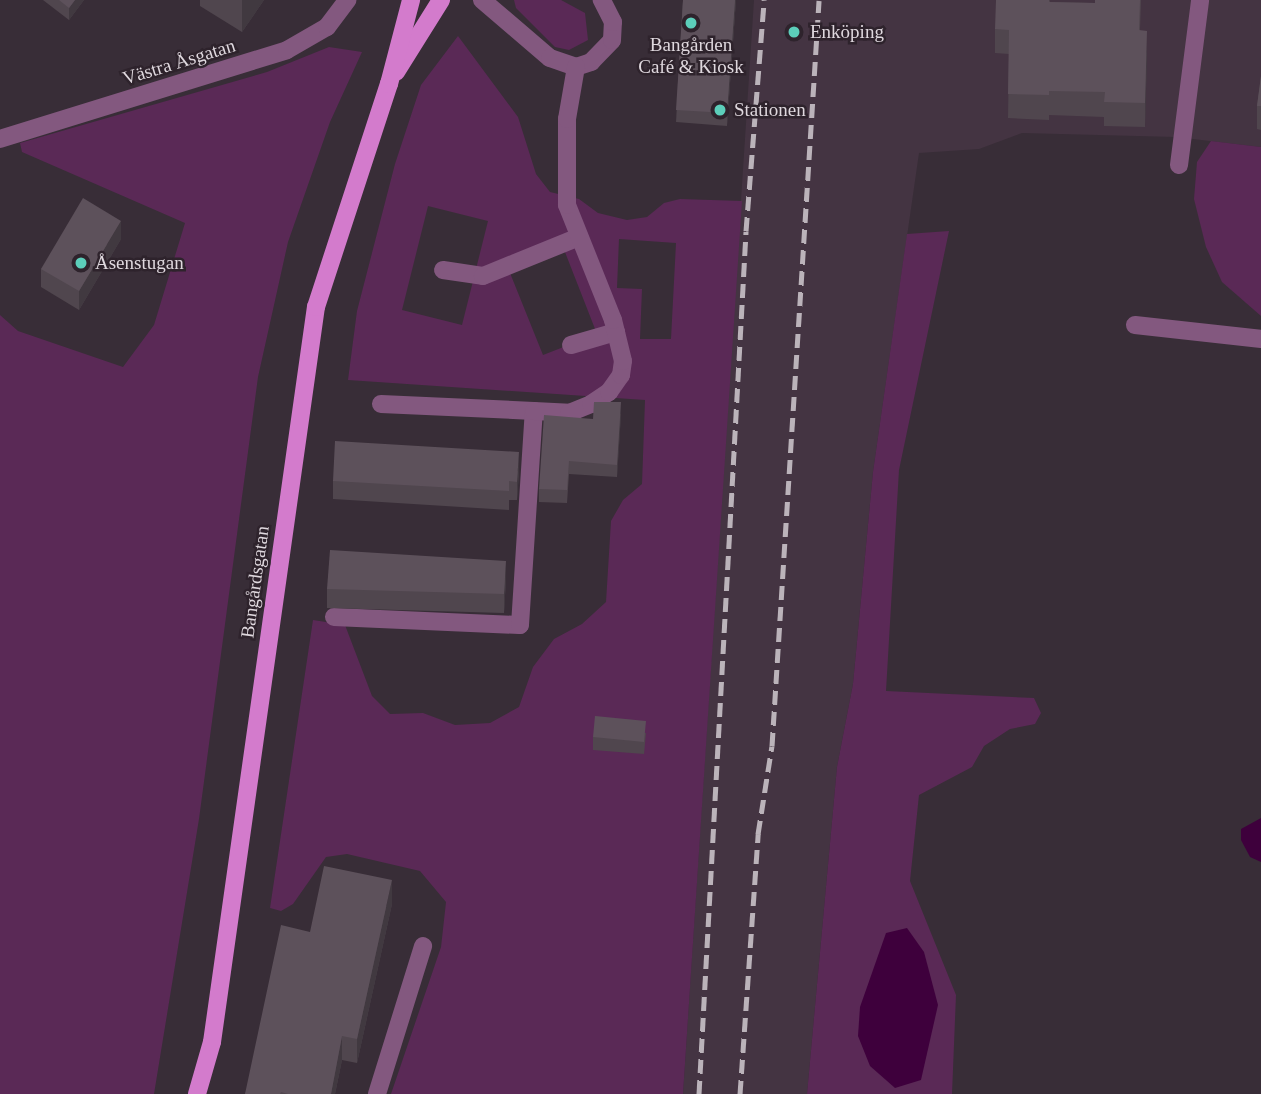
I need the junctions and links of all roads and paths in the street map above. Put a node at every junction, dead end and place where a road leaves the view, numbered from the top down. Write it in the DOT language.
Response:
graph roads {
  1 [pos="347,0"];
  2 [pos="411,0"];
  3 [pos="441,0"];
  4 [pos="482,0"];
  5 [pos="602,0"];
  6 [pos="1200,0"];
  7 [pos="576,67"];
  8 [pos="389,84"];
  9 [pos="2,137"];
  10 [pos="1179,165"];
  11 [pos="579,237"];
  12 [pos="443,270"];
  13 [pos="1135,325"];
  14 [pos="616,332"];
  15 [pos="1261,339"];
  16 [pos="571,345"];
  17 [pos="381,404"];
  18 [pos="534,411"];
  19 [pos="334,617"];
  20 [pos="423,946"];
  21 [pos="197,1094"];
  22 [pos="377,1094"];
  1 -- 9 [label="street, Västra Åsgatan"];
  2 -- 8 [label="main road, Bangårdsgatan"];
  3 -- 8 [label="main road, Bangårdsgatan"];
  4 -- 7 [label="street"];
  5 -- 7 [label="street"];
  6 -- 10 [label="street"];
  7 -- 11 [label="street"];
  8 -- 21 [label="main road, Bangårdsgatan"];
  11 -- 12 [label="street"];
  11 -- 14 [label="street"];
  13 -- 15 [label="street"];
  14 -- 16 [label="street"];
  14 -- 18 [label="street"];
  17 -- 18 [label="street"];
  18 -- 19 [label="street"];
  20 -- 22 [label="street"];
}
